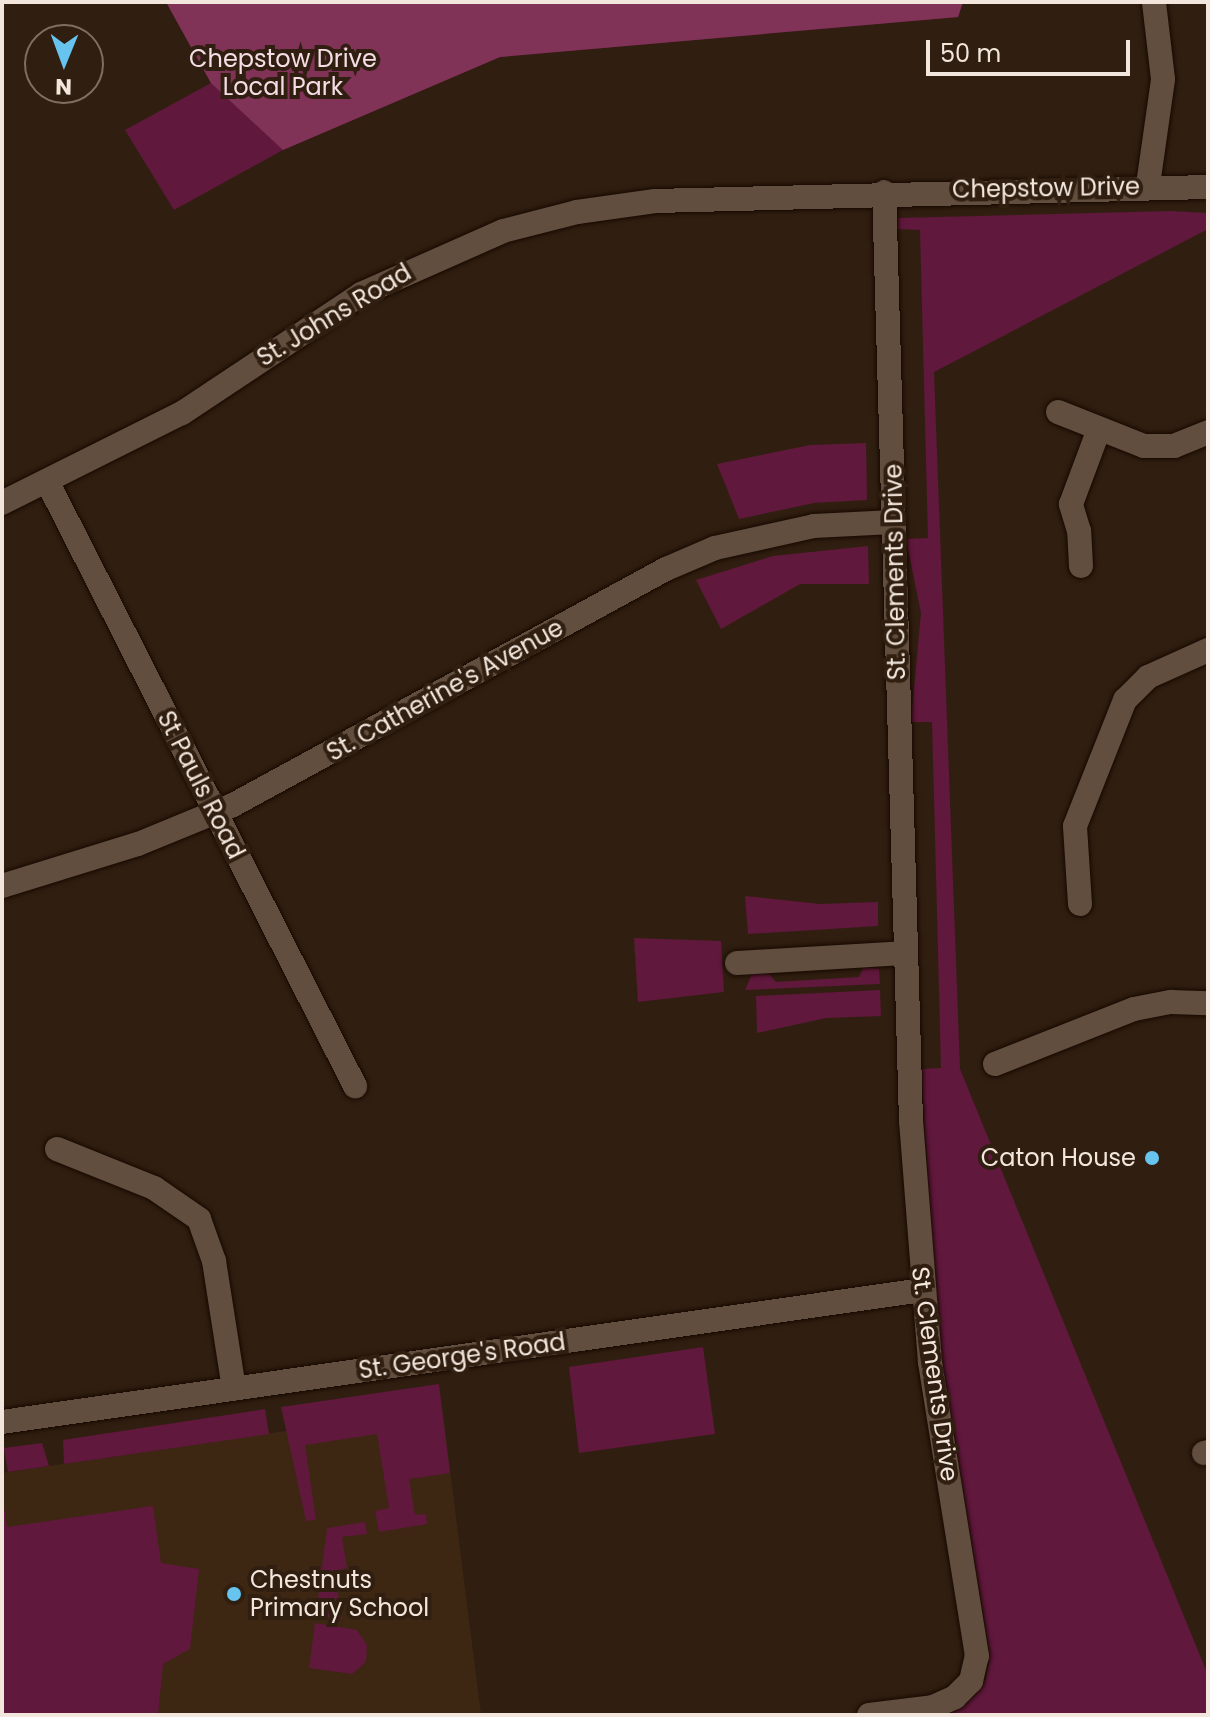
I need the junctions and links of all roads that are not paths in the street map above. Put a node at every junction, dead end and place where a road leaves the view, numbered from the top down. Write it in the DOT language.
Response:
graph roads {
  1 [pos="1154,2"];
  2 [pos="1148,185"];
  3 [pos="1208,187"];
  4 [pos="884,192"];
  5 [pos="1058,412"];
  6 [pos="1099,429"];
  7 [pos="1208,432"];
  8 [pos="48,483"];
  9 [pos="2,503"];
  10 [pos="893,522"];
  11 [pos="1081,566"];
  12 [pos="1208,650"];
  13 [pos="216,813"];
  14 [pos="2,886"];
  15 [pos="1080,904"];
  16 [pos="904,953"];
  17 [pos="737,963"];
  18 [pos="1208,1003"];
  19 [pos="995,1064"];
  20 [pos="355,1086"];
  21 [pos="57,1149"];
  22 [pos="922,1290"];
  23 [pos="234,1388"];
  24 [pos="2,1422"];
  25 [pos="869,1715"];
  1 -- 2 [label="street"];
  2 -- 3 [label="street, Chepstow Drive"];
  2 -- 4 [label="street, Chepstow Drive"];
  4 -- 8 [label="street, St. Johns Road"];
  4 -- 10 [label="street, St. Clements Drive"];
  5 -- 6 [label="street"];
  6 -- 7 [label="street"];
  6 -- 11 [label="street"];
  8 -- 9 [label="street, St. Johns Road"];
  8 -- 13 [label="street, St Pauls Road"];
  10 -- 13 [label="street, St. Catherine's Avenue"];
  10 -- 16 [label="street, St. Clements Drive"];
  12 -- 15 [label="street"];
  13 -- 14 [label="street, St. Catherine's Avenue"];
  13 -- 20 [label="street, St Pauls Road"];
  16 -- 17 [label="street"];
  16 -- 22 [label="street, St. Clements Drive"];
  18 -- 19 [label="street"];
  21 -- 23 [label="street"];
  22 -- 23 [label="street, St. George's Road"];
  22 -- 25 [label="street, St. Clements Drive"];
  23 -- 24 [label="street, St. George's Road"];
}
